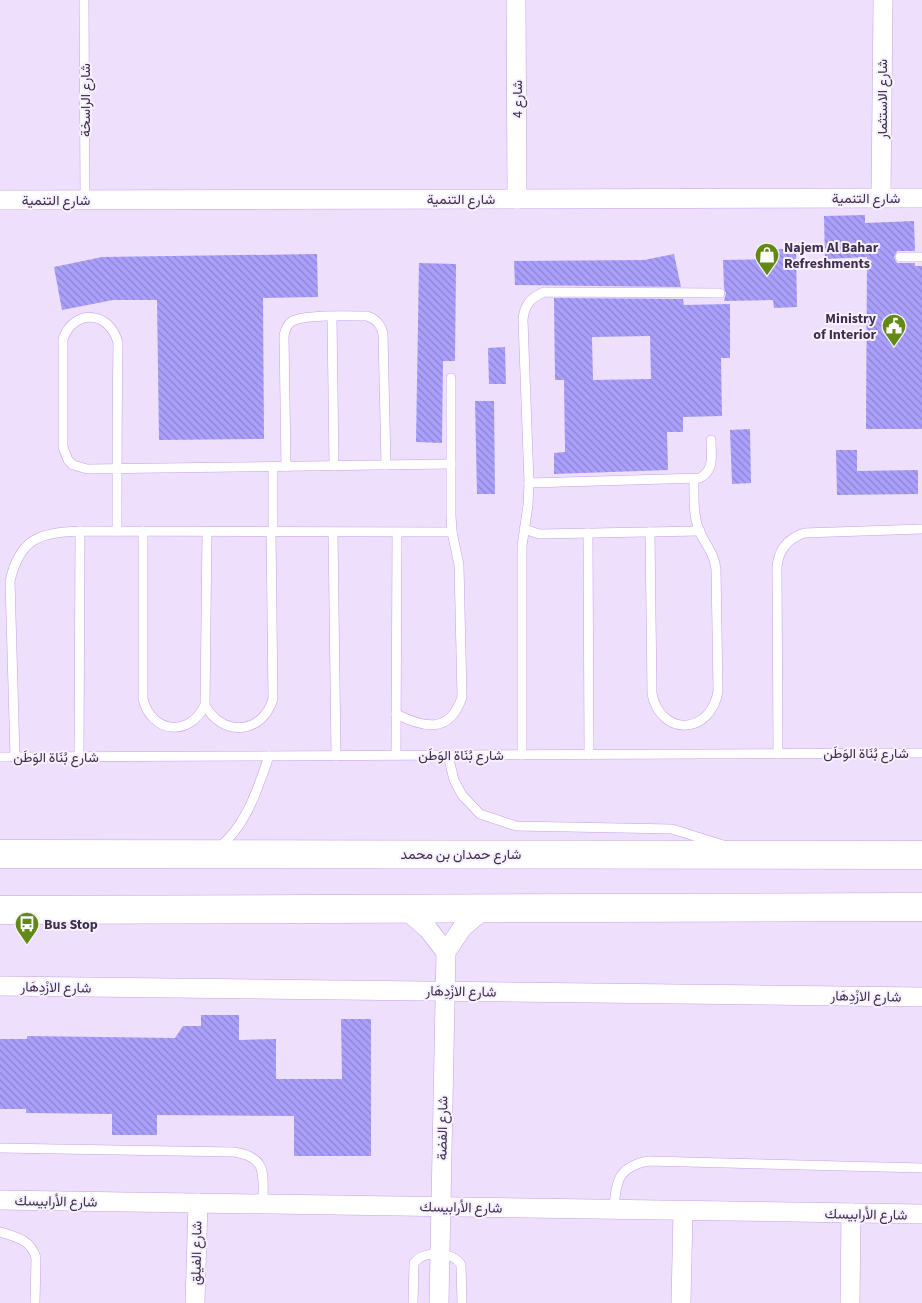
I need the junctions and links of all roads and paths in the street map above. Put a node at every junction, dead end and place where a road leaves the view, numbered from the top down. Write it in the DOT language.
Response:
graph roads {
  1 [pos="84,0"];
  2 [pos="516,0"];
  3 [pos="882,0"];
  4 [pos="881,198"];
  5 [pos="922,198"];
  6 [pos="517,199"];
  7 [pos="0,200"];
  8 [pos="85,200"];
  9 [pos="900,257"];
  10 [pos="922,257"];
  11 [pos="720,293"];
  12 [pos="332,317"];
  13 [pos="451,378"];
  14 [pos="711,440"];
  15 [pos="451,464"];
  16 [pos="386,465"];
  17 [pos="334,466"];
  18 [pos="273,467"];
  19 [pos="286,467"];
  20 [pos="117,469"];
  21 [pos="694,480"];
  22 [pos="529,483"];
  23 [pos="524,529"];
  24 [pos="922,530"];
  25 [pos="80,531"];
  26 [pos="117,531"];
  27 [pos="143,531"];
  28 [pos="700,531"];
  29 [pos="207,532"];
  30 [pos="272,532"];
  31 [pos="452,532"];
  32 [pos="650,532"];
  33 [pos="333,533"];
  34 [pos="397,533"];
  35 [pos="588,533"];
  36 [pos="205,705"];
  37 [pos="396,714"];
  38 [pos="922,753"];
  39 [pos="778,754"];
  40 [pos="396,755"];
  41 [pos="448,755"];
  42 [pos="522,755"];
  43 [pos="588,755"];
  44 [pos="79,756"];
  45 [pos="270,756"];
  46 [pos="336,756"];
  47 [pos="0,757"];
  48 [pos="15,757"];
  49 [pos="211,853"];
  50 [pos="0,854"];
  51 [pos="922,854"];
  52 [pos="756,856"];
  53 [pos="922,907"];
  54 [pos="405,908"];
  55 [pos="485,908"];
  56 [pos="0,910"];
  57 [pos="446,952"];
  58 [pos="0,986"];
  59 [pos="445,990"];
  60 [pos="922,997"];
  61 [pos="0,1148"];
  62 [pos="922,1168"];
  63 [pos="0,1200"];
  64 [pos="198,1203"];
  65 [pos="263,1203"];
  66 [pos="440,1207"];
  67 [pos="614,1209"];
  68 [pos="683,1211"];
  69 [pos="851,1213"];
  70 [pos="922,1214"];
  71 [pos="0,1232"];
  72 [pos="440,1255"];
  73 [pos="35,1303"];
  74 [pos="195,1303"];
  75 [pos="413,1303"];
  76 [pos="438,1303"];
  77 [pos="462,1303"];
  78 [pos="682,1303"];
  79 [pos="850,1303"];
  1 -- 8 [label="lane, شارع الراسخة"];
  2 -- 6 [label="street, شارع 4"];
  3 -- 4 [label="street, شارع الاستثمار"];
  4 -- 5 [label="street, شارع التنمية"];
  4 -- 6 [label="street, شارع التنمية"];
  6 -- 8 [label="street, شارع التنمية"];
  7 -- 8 [label="street, شارع التنمية"];
  9 -- 10 [label="lane"];
  11 -- 22 [label="lane"];
  12 -- 16 [label="lane"];
  12 -- 17 [label="lane"];
  12 -- 19 [label="lane"];
  13 -- 15 [label="lane"];
  14 -- 21 [label="lane"];
  15 -- 16 [label="lane"];
  15 -- 31 [label="lane"];
  16 -- 17 [label="lane"];
  17 -- 19 [label="lane"];
  18 -- 19 [label="lane"];
  18 -- 20 [label="lane"];
  18 -- 30 [label="lane"];
  20 -- 20 [label="lane"];
  20 -- 26 [label="lane"];
  21 -- 22 [label="lane"];
  21 -- 28 [label="lane"];
  22 -- 23 [label="lane"];
  23 -- 35 [label="lane"];
  23 -- 42 [label="lane"];
  24 -- 39 [label="lane"];
  25 -- 26 [label="lane"];
  25 -- 44 [label="lane"];
  25 -- 48 [label="lane"];
  26 -- 27 [label="lane"];
  27 -- 29 [label="lane"];
  27 -- 36 [label="lane"];
  28 -- 32 [label="lane"];
  28 -- 32 [label="lane"];
  29 -- 30 [label="lane"];
  29 -- 36 [label="lane"];
  30 -- 33 [label="lane"];
  30 -- 36 [label="lane"];
  31 -- 34 [label="lane"];
  31 -- 37 [label="lane"];
  32 -- 35 [label="lane"];
  33 -- 34 [label="lane"];
  33 -- 46 [label="lane"];
  34 -- 37 [label="lane"];
  35 -- 43 [label="lane"];
  37 -- 40 [label="lane"];
  38 -- 39 [label="lane, شارع بُنَاة الوَطَن"];
  39 -- 43 [label="lane, شارع بُنَاة الوَطَن"];
  40 -- 41 [label="lane, شارع بُنَاة الوَطَن"];
  40 -- 46 [label="lane, شارع بُنَاة الوَطَن"];
  41 -- 42 [label="lane, شارع بُنَاة الوَطَن"];
  41 -- 52 [label="lane"];
  42 -- 43 [label="lane, شارع بُنَاة الوَطَن"];
  44 -- 45 [label="lane, شارع بُنَاة الوَطَن"];
  44 -- 48 [label="lane, شارع بُنَاة الوَطَن"];
  45 -- 46 [label="lane, شارع بُنَاة الوَطَن"];
  45 -- 49 [label="lane"];
  47 -- 48 [label="lane, شارع بُنَاة الوَطَن"];
  49 -- 50 [label="main road, شارع حمدان بن محمد"];
  49 -- 52 [label="main road, شارع حمدان بن محمد"];
  51 -- 52 [label="main road, شارع حمدان بن محمد"];
  53 -- 55 [label="main road"];
  54 -- 55 [label="main road"];
  54 -- 56 [label="main road"];
  54 -- 57 [label="street"];
  55 -- 57 [label="street"];
  57 -- 59 [label="street, شارع الفضة"];
  58 -- 59 [label="street, شارع الازْدِهَار"];
  59 -- 60 [label="street, شارع الازْدِهَار"];
  59 -- 66 [label="street, شارع الفضة"];
  61 -- 65 [label="lane"];
  62 -- 67 [label="lane"];
  63 -- 64 [label="street, شارع الأرابيسك"];
  64 -- 65 [label="street, شارع الأرابيسك"];
  64 -- 74 [label="street, شارع الفيلق"];
  65 -- 66 [label="street, شارع الأرابيسك"];
  66 -- 67 [label="street, شارع الأرابيسك"];
  66 -- 72 [label="street, شارع الفضة"];
  67 -- 68 [label="street, شارع الأرابيسك"];
  68 -- 69 [label="street, شارع الأرابيسك"];
  68 -- 78 [label="street"];
  69 -- 70 [label="street, شارع الأرابيسك"];
  69 -- 79 [label="street"];
  71 -- 73 [label="lane"];
  72 -- 75 [label="lane"];
  72 -- 76 [label="street, شارع الفضة"];
  72 -- 77 [label="lane"];
}
